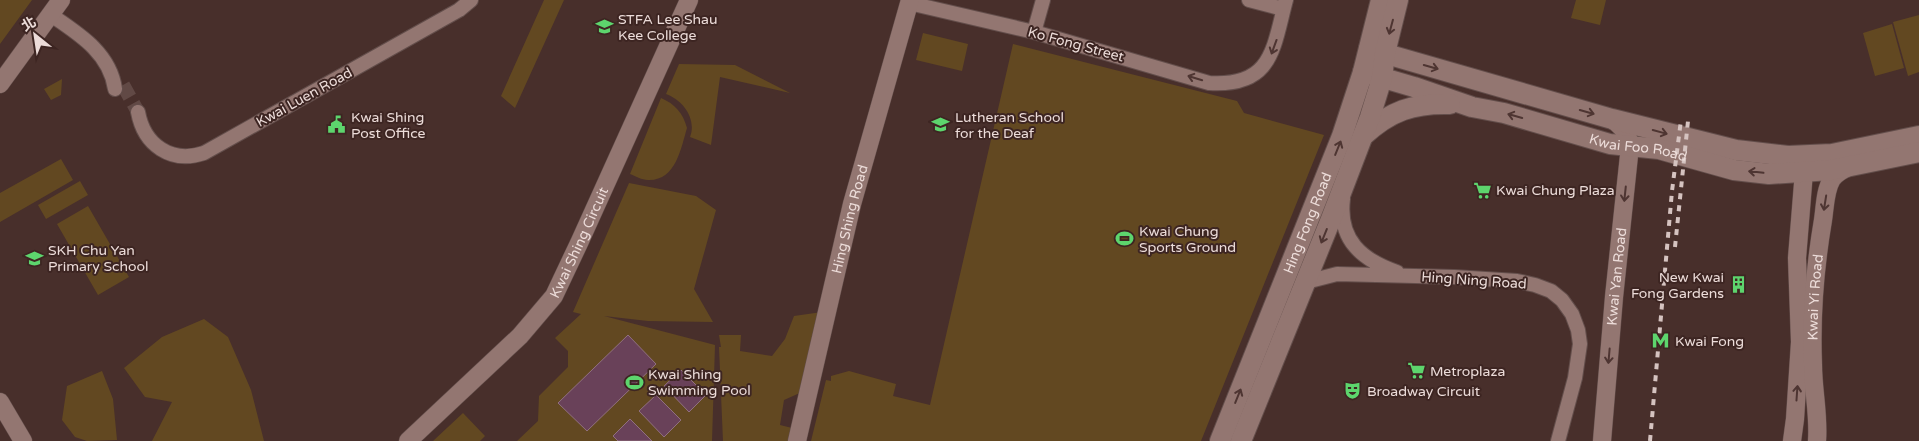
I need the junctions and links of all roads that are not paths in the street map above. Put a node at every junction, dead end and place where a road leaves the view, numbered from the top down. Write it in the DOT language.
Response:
graph roads {
  1 [pos="62,0"];
  2 [pos="471,0"];
  3 [pos="689,0"];
  4 [pos="1043,0"];
  5 [pos="1249,0"];
  6 [pos="1381,0"];
  7 [pos="1398,0"];
  8 [pos="909,1"];
  9 [pos="1284,5"];
  10 [pos="51,15"];
  11 [pos="1034,32"];
  12 [pos="1377,52"];
  13 [pos="1372,75"];
  14 [pos="0,84"];
  15 [pos="117,84"];
  16 [pos="1472,107"];
  17 [pos="136,118"];
  18 [pos="1612,119"];
  19 [pos="1919,136"];
  20 [pos="1362,137"];
  21 [pos="1630,146"];
  22 [pos="1919,152"];
  23 [pos="1805,164"];
  24 [pos="1851,166"];
  25 [pos="1348,174"];
  26 [pos="1413,277"];
  27 [pos="1306,282"];
  28 [pos="0,402"];
  29 [pos="23,441"];
  30 [pos="408,441"];
  31 [pos="797,441"];
  32 [pos="1220,441"];
  33 [pos="1241,441"];
  34 [pos="1558,441"];
  35 [pos="1602,441"];
  36 [pos="1792,441"];
  37 [pos="1817,441"];
  1 -- 10 [label="street"];
  2 -- 17 [label="street, Kwai Luen Road"];
  3 -- 30 [label="street, Kwai Shing Circuit"];
  4 -- 11 [label="street"];
  5 -- 9 [label="street"];
  6 -- 12 [label="main road, Hing Fong Road"];
  7 -- 12 [label="main road, Hing Fong Road, one-way"];
  8 -- 11 [label="street, Ko Fong Street"];
  8 -- 31 [label="street, Hing Shing Road"];
  9 -- 11 [label="street, Ko Fong Street, one-way"];
  10 -- 14 [label="street"];
  10 -- 15 [label="street"];
  12 -- 13 [label="main road, Hing Fong Road"];
  12 -- 18 [label="main road, Kwai Foo Road, one-way"];
  13 -- 16 [label="main road, Kwai Foo Road"];
  13 -- 20 [label="main road, Hing Fong Road"];
  32 -- 13 [label="main road, Hing Fong Road, one-way"];
  16 -- 20 [label="main road"];
  21 -- 16 [label="main road, Kwai Foo Road, one-way"];
  18 -- 21 [label="street"];
  18 -- 23 [label="main road, Kwai Foo Road, one-way"];
  19 -- 23 [label="main road, Kwai Foo Road"];
  20 -- 25 [label="main road, Hing Fong Road"];
  23 -- 21 [label="main road, Kwai Foo Road, one-way"];
  21 -- 35 [label="street, Kwai Yan Road, one-way"];
  22 -- 24 [label="main road, Kwai Foo Road"];
  23 -- 24 [label="main road, Kwai Foo Road"];
  36 -- 23 [label="street, Kwai Yi Road, one-way"];
  24 -- 37 [label="street, Kwai Yi Road, one-way"];
  25 -- 26 [label="street, Hing Ning Road"];
  25 -- 27 [label="main road, Hing Fong Road, one-way"];
  26 -- 27 [label="street, Hing Ning Road"];
  26 -- 34 [label="street, Hing Ning Road"];
  27 -- 33 [label="main road, Hing Fong Road"];
  28 -- 29 [label="street"];
}
